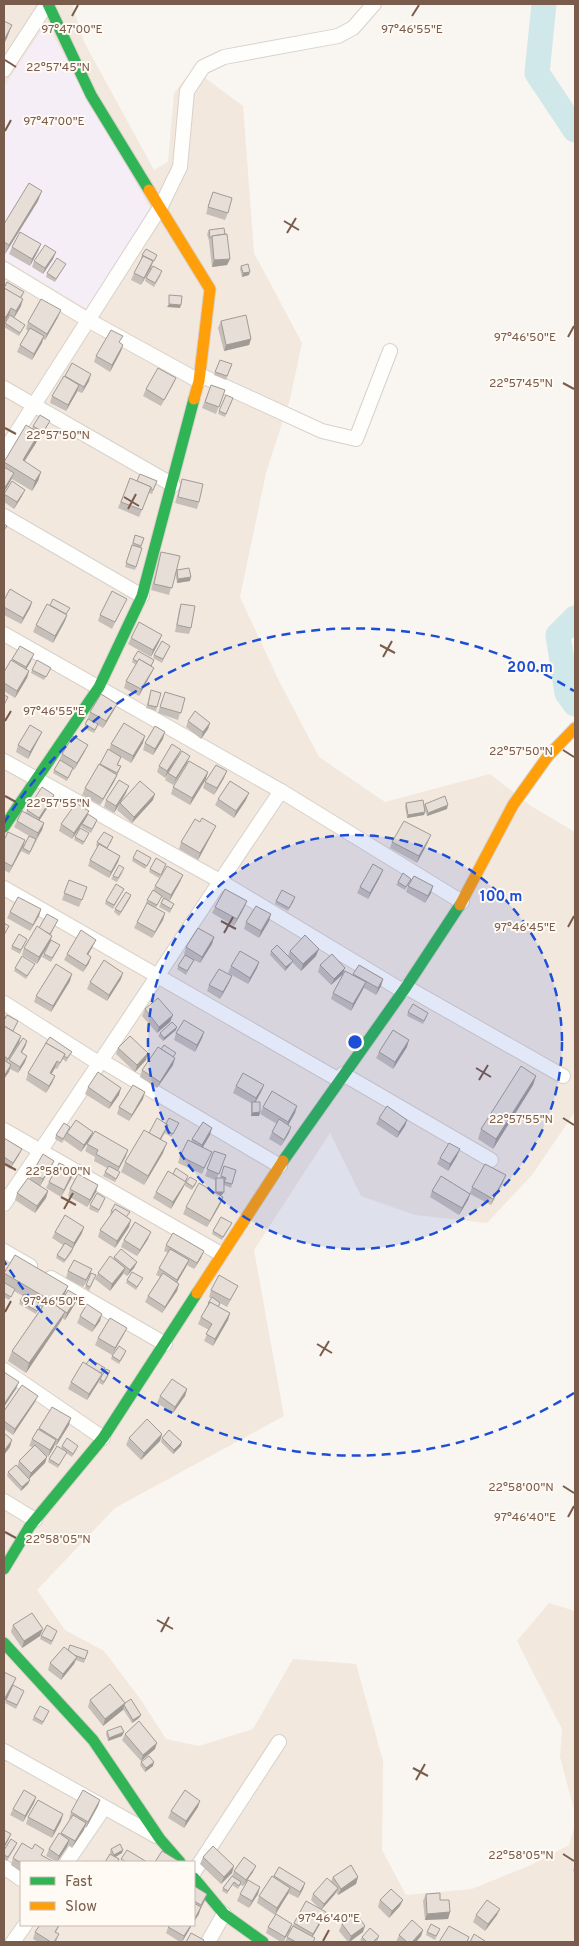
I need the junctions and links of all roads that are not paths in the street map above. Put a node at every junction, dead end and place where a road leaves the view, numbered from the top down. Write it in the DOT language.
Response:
graph roads {
  1 [pos="47,4"];
  2 [pos="374,4"];
  3 [pos="4,70"];
  4 [pos="160,206"];
  5 [pos="4,269"];
  6 [pos="88,320"];
  7 [pos="390,351"];
  8 [pos="199,378"];
  9 [pos="4,388"];
  10 [pos="34,405"];
  11 [pos="4,452"];
  12 [pos="173,485"];
  13 [pos="4,516"];
  14 [pos="142,596"];
  15 [pos="4,634"];
  16 [pos="99,687"];
  17 [pos="574,729"];
  18 [pos="4,761"];
  19 [pos="36,780"];
  20 [pos="281,791"];
  21 [pos="4,827"];
  22 [pos="220,881"];
  23 [pos="4,888"];
  24 [pos="462,902"];
  25 [pos="157,975"];
  26 [pos="405,989"];
  27 [pos="4,1003"];
  28 [pos="101,1062"];
  29 [pos="564,1076"];
  30 [pos="342,1077"];
  31 [pos="4,1130"];
  32 [pos="40,1152"];
  33 [pos="491,1160"];
  34 [pos="280,1166"];
  35 [pos="4,1204"];
  36 [pos="4,1251"];
  37 [pos="221,1254"];
  38 [pos="165,1344"];
  39 [pos="4,1370"];
  40 [pos="103,1438"];
  41 [pos="4,1501"];
  42 [pos="35,1520"];
  43 [pos="4,1568"];
  44 [pos="4,1642"];
  45 [pos="279,1742"];
  46 [pos="4,1751"];
  47 [pos="104,1808"];
  48 [pos="160,1839"];
  49 [pos="68,1861"];
  50 [pos="179,1861"];
  51 [pos="4,1867"];
  52 [pos="195,1870"];
  53 [pos="20,1878"];
  54 [pos="195,1879"];
  55 [pos="224,1914"];
  56 [pos="23,1926"];
  57 [pos="13,1942"];
  58 [pos="208,1942"];
  59 [pos="263,1942"];
  1 -- 3 [label="street"];
  1 -- 4 [label="street"];
  2 -- 4 [label="street"];
  4 -- 6 [label="street"];
  4 -- 8 [label="street"];
  5 -- 6 [label="street"];
  6 -- 8 [label="street"];
  6 -- 10 [label="street"];
  7 -- 8 [label="street"];
  8 -- 12 [label="street"];
  9 -- 10 [label="street"];
  10 -- 11 [label="street"];
  10 -- 12 [label="street"];
  12 -- 14 [label="street"];
  13 -- 14 [label="street"];
  14 -- 16 [label="street"];
  15 -- 16 [label="street"];
  16 -- 19 [label="street"];
  16 -- 20 [label="street"];
  17 -- 24 [label="street"];
  18 -- 19 [label="street"];
  19 -- 21 [label="street"];
  19 -- 22 [label="street"];
  20 -- 22 [label="street"];
  20 -- 24 [label="street"];
  22 -- 25 [label="street"];
  22 -- 26 [label="street"];
  23 -- 25 [label="street"];
  24 -- 26 [label="street"];
  25 -- 28 [label="street"];
  25 -- 30 [label="street"];
  26 -- 29 [label="street"];
  26 -- 30 [label="street"];
  27 -- 28 [label="street"];
  28 -- 32 [label="street"];
  28 -- 34 [label="street"];
  30 -- 33 [label="street"];
  30 -- 34 [label="street"];
  31 -- 32 [label="street"];
  32 -- 35 [label="street"];
  32 -- 37 [label="street"];
  34 -- 37 [label="street"];
  36 -- 38 [label="street"];
  37 -- 38 [label="street"];
  38 -- 40 [label="street"];
  39 -- 40 [label="street"];
  40 -- 42 [label="street"];
  41 -- 42 [label="street"];
  42 -- 43 [label="street"];
  44 -- 48 [label="street"];
  45 -- 52 [label="street"];
  46 -- 47 [label="street"];
  47 -- 48 [label="street"];
  47 -- 49 [label="street"];
  48 -- 50 [label="street"];
  51 -- 53 [label="street"];
  54 -- 55 [label="street"];
  55 -- 58 [label="street"];
  55 -- 59 [label="street"];
  56 -- 57 [label="street"];
}
